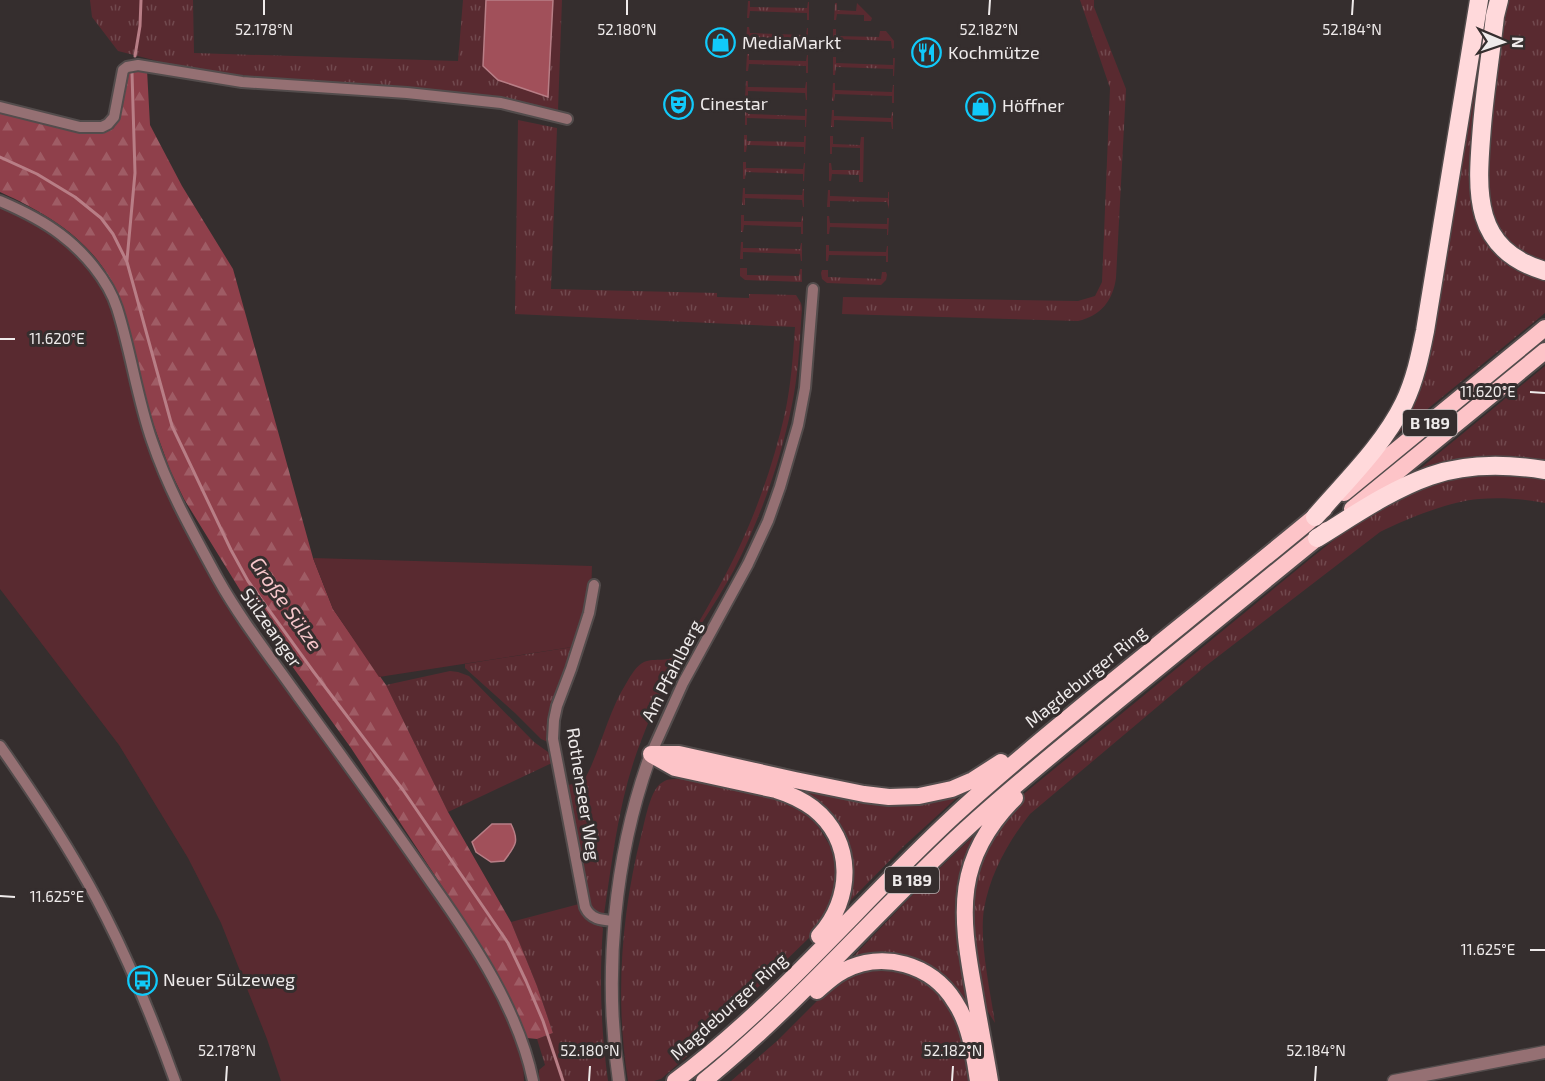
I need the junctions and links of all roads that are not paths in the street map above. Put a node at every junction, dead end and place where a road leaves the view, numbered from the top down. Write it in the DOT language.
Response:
graph roads {
  1 [pos="1479,0"];
  2 [pos="1499,0"];
  3 [pos="0,107"];
  4 [pos="567,119"];
  5 [pos="0,201"];
  6 [pos="1545,271"];
  7 [pos="813,289"];
  8 [pos="1545,328"];
  9 [pos="1545,351"];
  10 [pos="1545,470"];
  11 [pos="1315,517"];
  12 [pos="1317,538"];
  13 [pos="594,585"];
  14 [pos="1057,726"];
  15 [pos="0,746"];
  16 [pos="1063,746"];
  17 [pos="651,754"];
  18 [pos="615,921"];
  19 [pos="783,986"];
  20 [pos="769,1024"];
  21 [pos="1545,1052"];
  22 [pos="175,1081"];
  23 [pos="533,1081"];
  24 [pos="618,1081"];
  25 [pos="675,1081"];
  26 [pos="704,1081"];
  27 [pos="978,1081"];
  28 [pos="990,1081"];
  29 [pos="1394,1081"];
  1 -- 11 [label="highway"];
  2 -- 6 [label="highway"];
  3 -- 4 [label="street"];
  5 -- 23 [label="street, Sülzeanger"];
  7 -- 17 [label="street, Am Pfahlberg"];
  8 -- 11 [label="highway, Magdeburger Ring / B 189"];
  9 -- 12 [label="highway, Magdeburger Ring / B 189"];
  10 -- 12 [label="highway"];
  11 -- 14 [label="highway, Magdeburger Ring / B 189"];
  12 -- 16 [label="highway, Magdeburger Ring / B 189"];
  13 -- 18 [label="street, Rothenseer Weg"];
  14 -- 17 [label="highway"];
  14 -- 19 [label="highway, Magdeburger Ring / B 189"];
  15 -- 22 [label="street"];
  16 -- 20 [label="highway, Magdeburger Ring / B 189"];
  16 -- 28 [label="highway"];
  17 -- 18 [label="street, Am Pfahlberg"];
  17 -- 19 [label="highway"];
  18 -- 24 [label="street, Am Pfahlberg"];
  19 -- 25 [label="highway, Magdeburger Ring / B 189"];
  20 -- 26 [label="highway, Magdeburger Ring / B 189"];
  20 -- 27 [label="highway"];
  21 -- 29 [label="street"];
}
